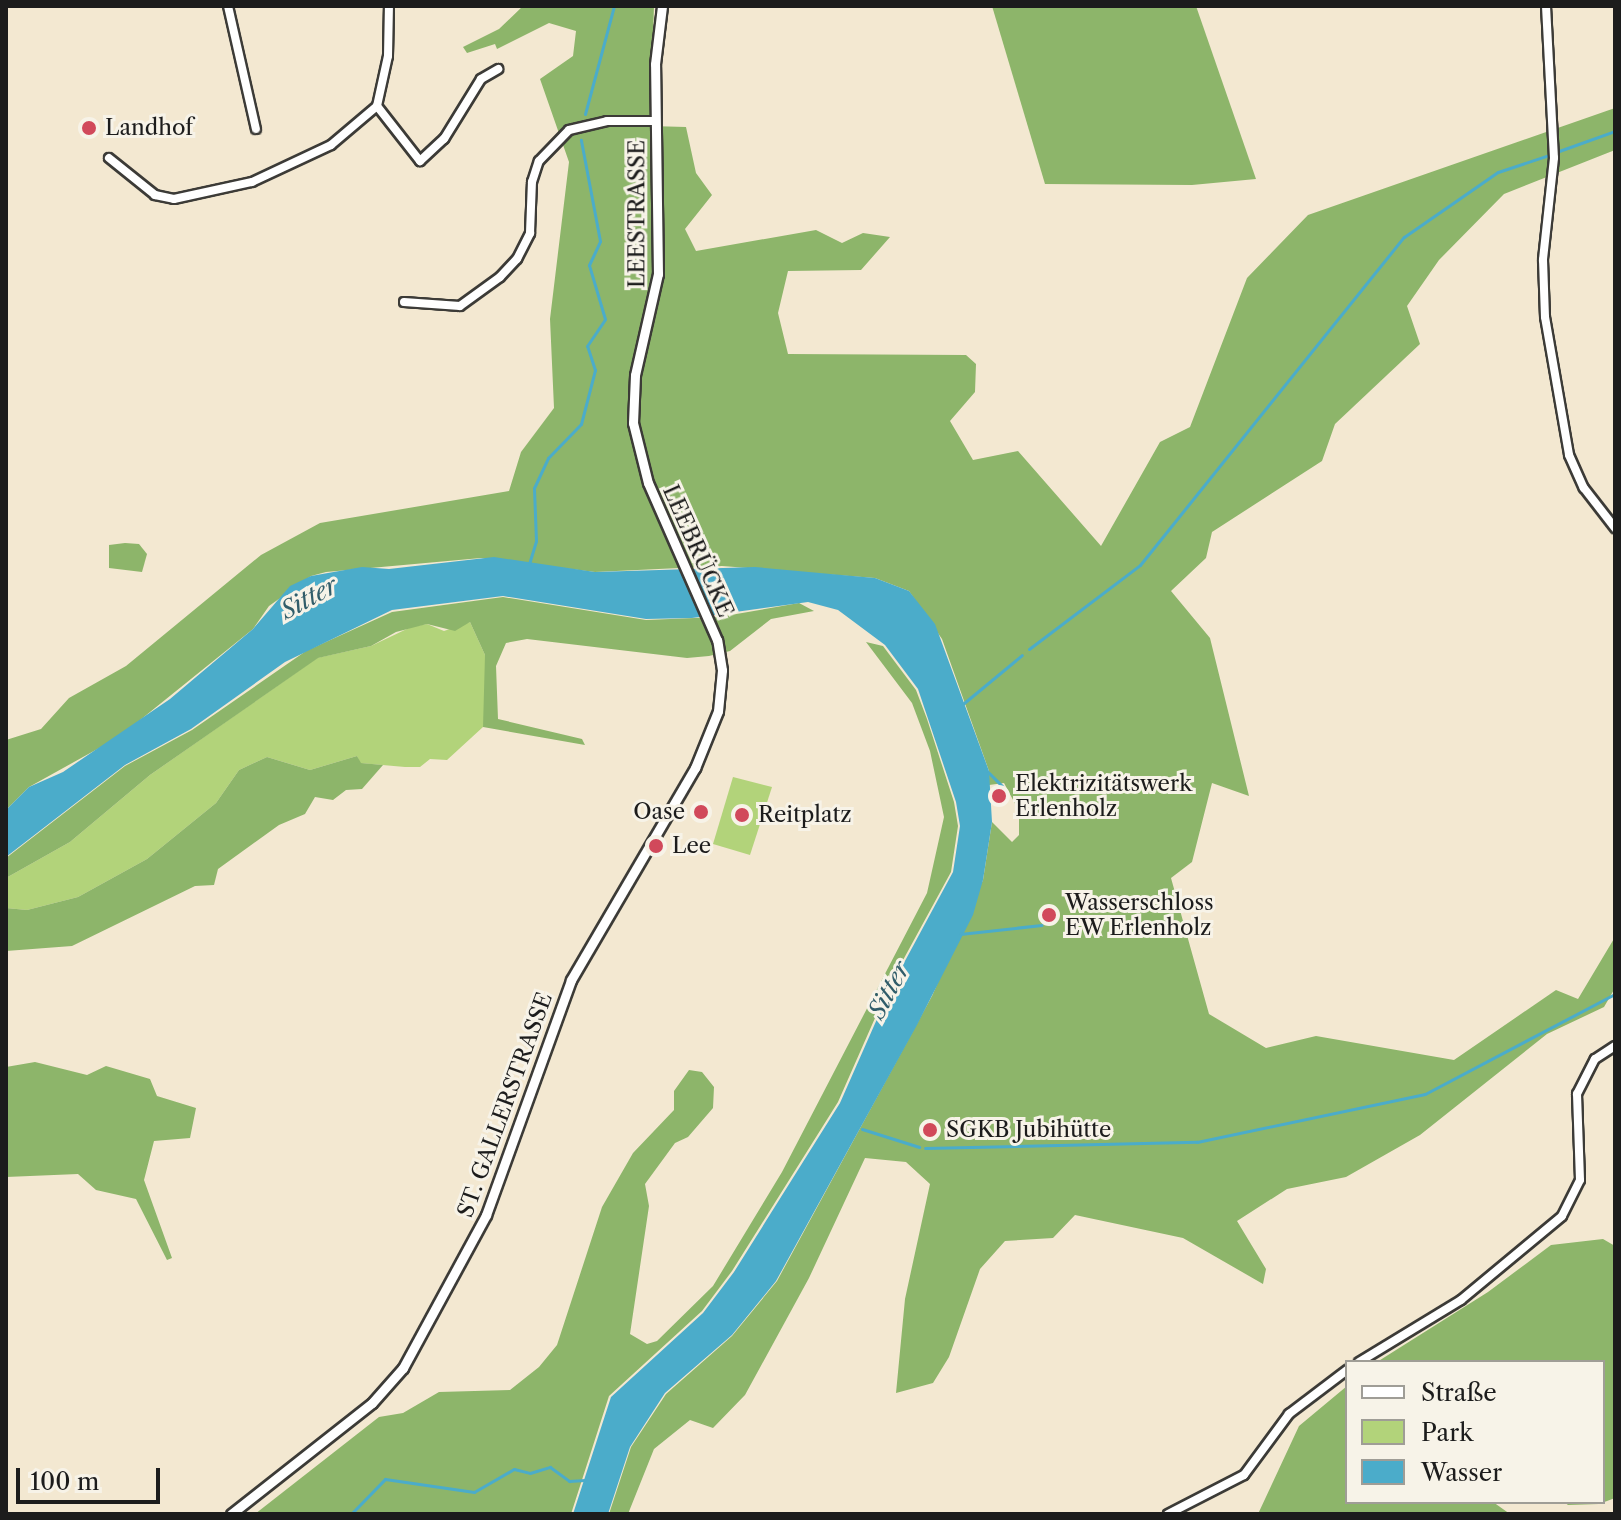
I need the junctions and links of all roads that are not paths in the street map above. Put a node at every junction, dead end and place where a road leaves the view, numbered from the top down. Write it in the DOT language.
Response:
graph roads {
  1 [pos="228,6"];
  2 [pos="389,6"];
  3 [pos="662,6"];
  4 [pos="1546,6"];
  5 [pos="498,69"];
  6 [pos="377,106"];
  7 [pos="655,121"];
  8 [pos="256,129"];
  9 [pos="109,158"];
  10 [pos="404,302"];
  11 [pos="643,467"];
  12 [pos="1615,528"];
  13 [pos="719,650"];
  14 [pos="1615,1046"];
  15 [pos="1362,1360"];
  16 [pos="1345,1372"];
  17 [pos="231,1514"];
  18 [pos="1168,1514"];
  1 -- 8 [label="street"];
  2 -- 6 [label="street"];
  3 -- 7 [label="street, LEESTRASSE"];
  4 -- 12 [label="street"];
  5 -- 6 [label="street"];
  6 -- 9 [label="street"];
  7 -- 10 [label="street"];
  7 -- 11 [label="street, LEESTRASSE"];
  11 -- 13 [label="street, LEEBRÜCKE"];
  13 -- 17 [label="street, ST. GALLERSTRASSE"];
  14 -- 15 [label="street"];
  16 -- 18 [label="street"];
}
